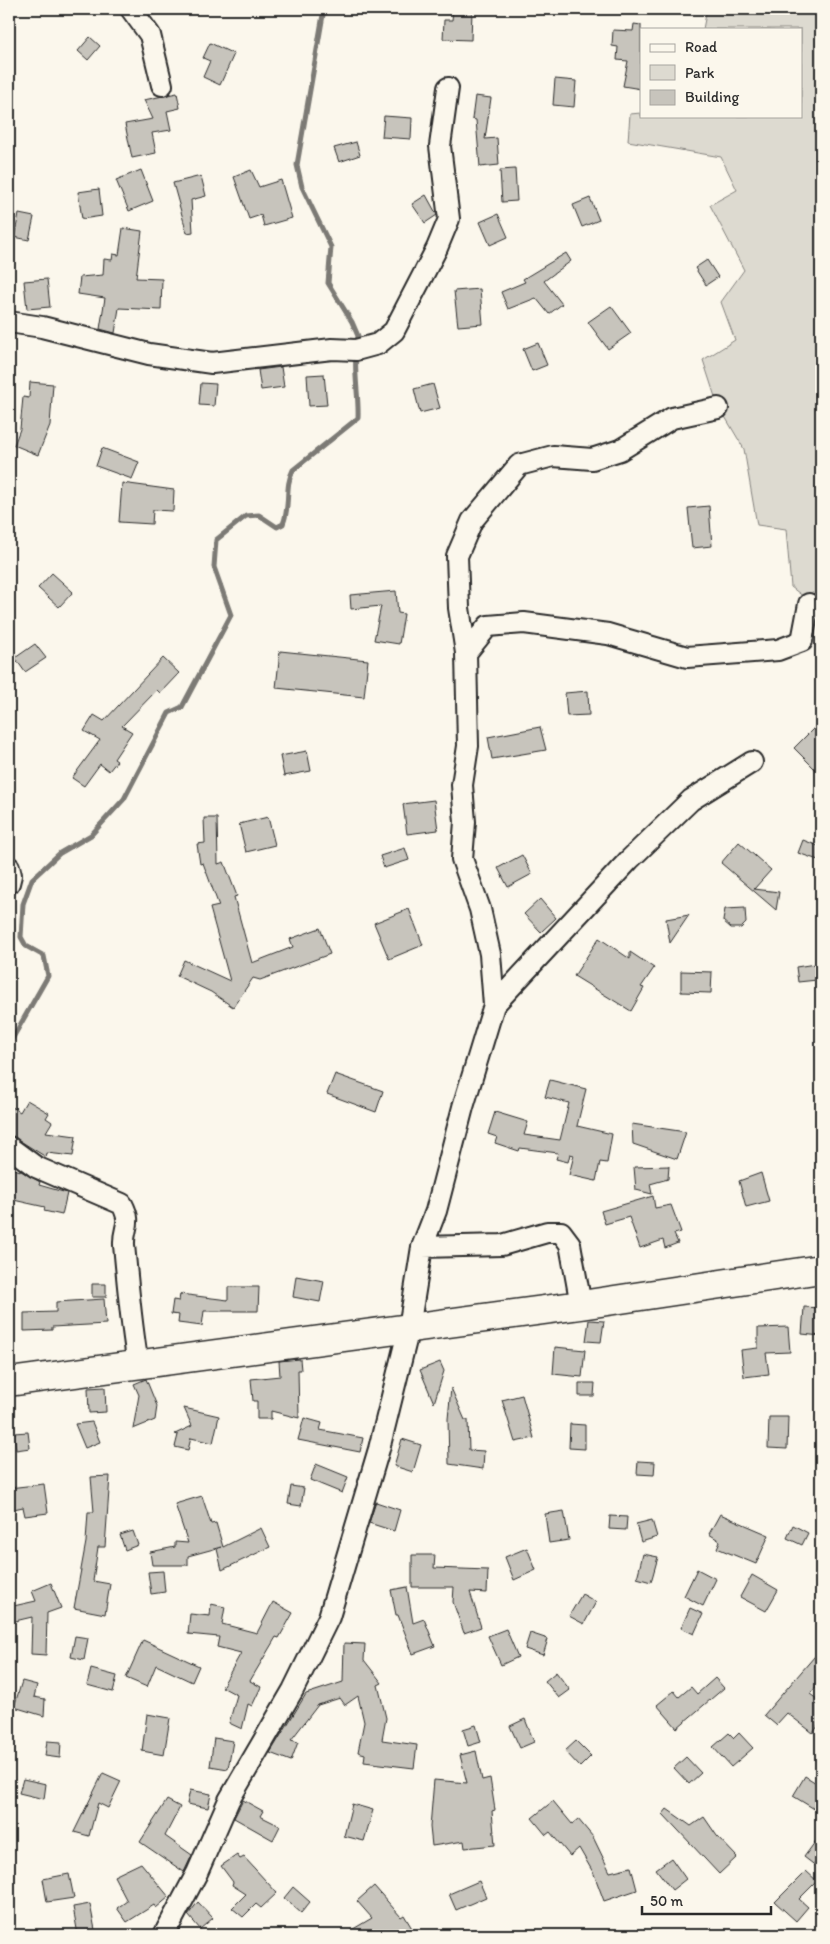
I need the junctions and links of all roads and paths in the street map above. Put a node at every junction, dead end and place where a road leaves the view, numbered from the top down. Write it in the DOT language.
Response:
graph roads {
  1 [pos="131,9"];
  2 [pos="162,85"];
  3 [pos="448,88"];
  4 [pos="9,322"];
  5 [pos="718,408"];
  6 [pos="809,604"];
  7 [pos="466,653"];
  8 [pos="752,762"];
  9 [pos="9,867"];
  10 [pos="9,883"];
  11 [pos="494,1005"];
  12 [pos="9,1147"];
  13 [pos="422,1247"];
  14 [pos="821,1269"];
  15 [pos="581,1305"];
  16 [pos="409,1328"];
  17 [pos="138,1364"];
  18 [pos="9,1382"];
  19 [pos="164,1935"];
  1 -- 2 [label="street"];
  3 -- 4 [label="street"];
  5 -- 7 [label="street"];
  6 -- 7 [label="street"];
  7 -- 11 [label="street"];
  8 -- 11 [label="street"];
  9 -- 10 [label="street"];
  11 -- 13 [label="street"];
  12 -- 17 [label="street"];
  13 -- 15 [label="street"];
  13 -- 16 [label="street"];
  14 -- 15 [label="street"];
  15 -- 16 [label="street"];
  16 -- 17 [label="street"];
  16 -- 19 [label="street"];
  17 -- 18 [label="street"];
}
